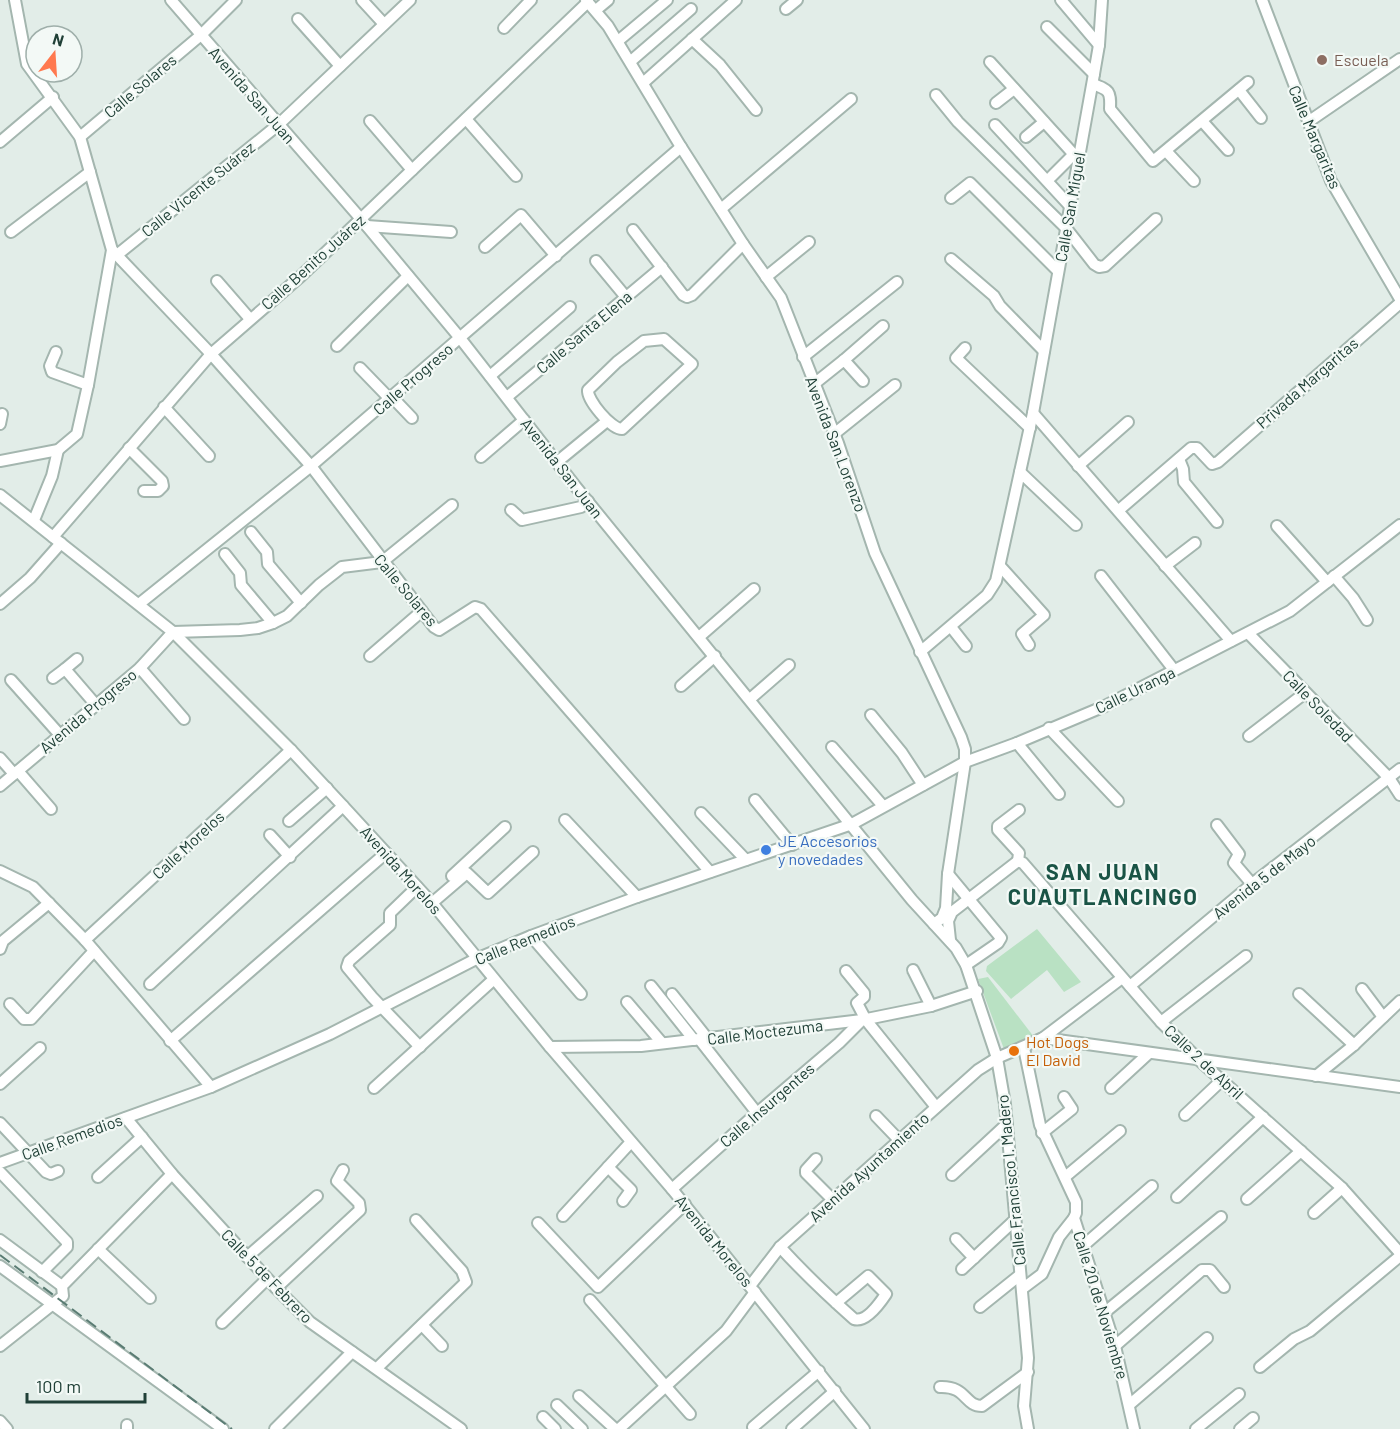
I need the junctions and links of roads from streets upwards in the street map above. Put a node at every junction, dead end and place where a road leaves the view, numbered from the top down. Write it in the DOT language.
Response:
graph roads {
  1 [pos="15,0"];
  2 [pos="171,0"];
  3 [pos="236,0"];
  4 [pos="362,0"];
  5 [pos="410,0"];
  6 [pos="531,0"];
  7 [pos="608,0"];
  8 [pos="667,0"];
  9 [pos="736,0"];
  10 [pos="797,0"];
  11 [pos="1061,0"];
  12 [pos="1102,0"];
  13 [pos="1262,0"];
  14 [pos="590,4"];
  15 [pos="691,9"];
  16 [pos="786,9"];
  17 [pos="298,19"];
  18 [pos="384,24"];
  19 [pos="1047,27"];
  20 [pos="504,28"];
  21 [pos="201,35"];
  22 [pos="692,39"];
  23 [pos="618,41"];
  24 [pos="1099,45"];
  25 [pos="1400,59"];
  26 [pos="631,61"];
  27 [pos="990,62"];
  28 [pos="340,66"];
  29 [pos="1094,79"];
  30 [pos="1248,82"];
  31 [pos="643,83"];
  32 [pos="1014,89"];
  33 [pos="1239,90"];
  34 [pos="936,95"];
  35 [pos="53,97"];
  36 [pos="851,99"];
  37 [pos="996,103"];
  38 [pos="756,110"];
  39 [pos="1261,118"];
  40 [pos="466,119"];
  41 [pos="370,121"];
  42 [pos="1202,121"];
  43 [pos="1044,122"];
  44 [pos="1308,122"];
  45 [pos="278,125"];
  46 [pos="995,125"];
  47 [pos="80,137"];
  48 [pos="1026,137"];
  49 [pos="0,142"];
  50 [pos="681,147"];
  51 [pos="1228,150"];
  52 [pos="1166,151"];
  53 [pos="1076,157"];
  54 [pos="412,170"];
  55 [pos="90,172"];
  56 [pos="516,176"];
  57 [pos="1051,177"];
  58 [pos="1194,181"];
  59 [pos="951,198"];
  60 [pos="1070,206"];
  61 [pos="721,209"];
  62 [pos="1156,219"];
  63 [pos="364,223"];
  64 [pos="1066,228"];
  65 [pos="633,230"];
  66 [pos="11,232"];
  67 [pos="451,232"];
  68 [pos="809,242"];
  69 [pos="743,244"];
  70 [pos="485,247"];
  71 [pos="114,253"];
  72 [pos="556,256"];
  73 [pos="951,259"];
  74 [pos="596,261"];
  75 [pos="662,267"];
  76 [pos="1058,270"];
  77 [pos="408,276"];
  78 [pos="766,277"];
  79 [pos="217,281"];
  80 [pos="897,282"];
  81 [pos="626,296"];
  82 [pos="1400,301"];
  83 [pos="570,307"];
  84 [pos="250,319"];
  85 [pos="883,326"];
  86 [pos="460,338"];
  87 [pos="338,345"];
  88 [pos="965,348"];
  89 [pos="1044,351"];
  90 [pos="56,352"];
  91 [pos="211,354"];
  92 [pos="803,357"];
  93 [pos="844,360"];
  94 [pos="360,368"];
  95 [pos="490,376"];
  96 [pos="863,381"];
  97 [pos="814,384"];
  98 [pos="88,385"];
  99 [pos="895,385"];
  100 [pos="507,397"];
  101 [pos="391,398"];
  102 [pos="164,407"];
  103 [pos="1033,413"];
  104 [pos="412,418"];
  105 [pos="524,420"];
  106 [pos="607,421"];
  107 [pos="1128,422"];
  108 [pos="1030,428"];
  109 [pos="834,434"];
  110 [pos="129,448"];
  111 [pos="58,450"];
  112 [pos="209,456"];
  113 [pos="481,457"];
  114 [pos="1179,459"];
  115 [pos="0,462"];
  116 [pos="557,462"];
  117 [pos="311,466"];
  118 [pos="1078,466"];
  119 [pos="1020,472"];
  120 [pos="144,491"];
  121 [pos="0,495"];
  122 [pos="588,501"];
  123 [pos="452,505"];
  124 [pos="511,510"];
  125 [pos="1119,510"];
  126 [pos="34,520"];
  127 [pos="1216,522"];
  128 [pos="1076,525"];
  129 [pos="1400,525"];
  130 [pos="1277,526"];
  131 [pos="251,532"];
  132 [pos="57,540"];
  133 [pos="1195,543"];
  134 [pos="225,554"];
  135 [pos="382,562"];
  136 [pos="1000,566"];
  137 [pos="1165,566"];
  138 [pos="1101,576"];
  139 [pos="1331,579"];
  140 [pos="754,589"];
  141 [pos="301,603"];
  142 [pos="0,604"];
  143 [pos="139,604"];
  144 [pos="422,611"];
  145 [pos="1367,620"];
  146 [pos="273,623"];
  147 [pos="951,627"];
  148 [pos="173,632"];
  149 [pos="1248,633"];
  150 [pos="699,637"];
  151 [pos="1231,641"];
  152 [pos="1029,645"];
  153 [pos="966,646"];
  154 [pos="920,652"];
  155 [pos="370,656"];
  156 [pos="715,656"];
  157 [pos="77,659"];
  158 [pos="789,665"];
  159 [pos="140,668"];
  160 [pos="65,669"];
  161 [pos="1174,670"];
  162 [pos="53,678"];
  163 [pos="11,680"];
  164 [pos="681,686"];
  165 [pos="1305,693"];
  166 [pos="750,699"];
  167 [pos="96,705"];
  168 [pos="871,715"];
  169 [pos="184,719"];
  170 [pos="1050,728"];
  171 [pos="60,735"];
  172 [pos="1249,736"];
  173 [pos="1017,743"];
  174 [pos="832,747"];
  175 [pos="291,750"];
  176 [pos="0,759"];
  177 [pos="965,762"];
  178 [pos="1400,769"];
  179 [pos="16,772"];
  180 [pos="1389,778"];
  181 [pos="923,785"];
  182 [pos="0,786"];
  183 [pos="327,788"];
  184 [pos="1059,795"];
  185 [pos="1400,795"];
  186 [pos="755,800"];
  187 [pos="1118,801"];
  188 [pos="343,806"];
  189 [pos="883,806"];
  190 [pos="51,809"];
  191 [pos="1020,810"];
  192 [pos="701,813"];
  193 [pos="565,820"];
  194 [pos="289,821"];
  195 [pos="852,824"];
  196 [pos="1217,825"];
  197 [pos="505,827"];
  198 [pos="270,835"];
  199 [pos="792,845"];
  200 [pos="533,852"];
  201 [pos="386,853"];
  202 [pos="290,857"];
  203 [pos="746,860"];
  204 [pos="1018,861"];
  205 [pos="0,872"];
  206 [pos="710,872"];
  207 [pos="948,874"];
  208 [pos="1252,884"];
  209 [pos="417,886"];
  210 [pos="637,897"];
  211 [pos="969,899"];
  212 [pos="430,901"];
  213 [pos="49,903"];
  214 [pos="934,924"];
  215 [pos="531,936"];
  216 [pos="85,940"];
  217 [pos="950,940"];
  218 [pos="94,951"];
  219 [pos="1,953"];
  220 [pos="1246,956"];
  221 [pos="476,959"];
  222 [pos="966,965"];
  223 [pos="846,970"];
  224 [pos="913,970"];
  225 [pos="493,980"];
  226 [pos="1126,982"];
  227 [pos="150,984"];
  228 [pos="651,986"];
  229 [pos="1362,989"];
  230 [pos="976,992"];
  231 [pos="581,994"];
  232 [pos="672,994"];
  233 [pos="1299,994"];
  234 [pos="627,1002"];
  235 [pos="10,1004"];
  236 [pos="1399,1005"];
  237 [pos="931,1006"];
  238 [pos="384,1007"];
  239 [pos="1383,1017"];
  240 [pos="864,1020"];
  241 [pos="1161,1022"];
  242 [pos="1043,1038"];
  243 [pos="700,1039"];
  244 [pos="170,1041"];
  245 [pos="662,1043"];
  246 [pos="1354,1045"];
  247 [pos="420,1047"];
  248 [pos="550,1047"];
  249 [pos="40,1048"];
  250 [pos="1024,1048"];
  251 [pos="1149,1053"];
  252 [pos="997,1058"];
  253 [pos="1199,1059"];
  254 [pos="1316,1076"];
  255 [pos="1222,1080"];
  256 [pos="0,1084"];
  257 [pos="211,1087"];
  258 [pos="1400,1087"];
  259 [pos="374,1088"];
  260 [pos="1111,1088"];
  261 [pos="1064,1097"];
  262 [pos="936,1107"];
  263 [pos="757,1113"];
  264 [pos="1185,1115"];
  265 [pos="876,1116"];
  266 [pos="126,1118"];
  267 [pos="1263,1118"];
  268 [pos="0,1123"];
  269 [pos="1007,1124"];
  270 [pos="1120,1131"];
  271 [pos="1042,1133"];
  272 [pos="142,1137"];
  273 [pos="899,1140"];
  274 [pos="631,1142"];
  275 [pos="1301,1150"];
  276 [pos="28,1152"];
  277 [pos="816,1159"];
  278 [pos="0,1163"];
  279 [pos="608,1167"];
  280 [pos="343,1170"];
  281 [pos="58,1171"];
  282 [pos="0,1172"];
  283 [pos="172,1174"];
  284 [pos="952,1175"];
  285 [pos="98,1177"];
  286 [pos="1065,1178"];
  287 [pos="1152,1186"];
  288 [pos="1342,1188"];
  289 [pos="672,1189"];
  290 [pos="317,1196"];
  291 [pos="1177,1197"];
  292 [pos="832,1199"];
  293 [pos="1247,1199"];
  294 [pos="623,1202"];
  295 [pos="684,1204"];
  296 [pos="1314,1213"];
  297 [pos="563,1216"];
  298 [pos="1221,1217"];
  299 [pos="1074,1218"];
  300 [pos="417,1220"];
  301 [pos="1015,1220"];
  302 [pos="538,1223"];
  303 [pos="0,1239"];
  304 [pos="956,1239"];
  305 [pos="780,1246"];
  306 [pos="1083,1246"];
  307 [pos="98,1249"];
  308 [pos="1400,1255"];
  309 [pos="247,1257"];
  310 [pos="974,1258"];
  311 [pos="0,1266"];
  312 [pos="962,1269"];
  313 [pos="42,1272"];
  314 [pos="1020,1275"];
  315 [pos="267,1279"];
  316 [pos="62,1286"];
  317 [pos="1224,1287"];
  318 [pos="276,1288"];
  319 [pos="752,1289"];
  320 [pos="1022,1289"];
  321 [pos="150,1298"];
  322 [pos="590,1300"];
  323 [pos="836,1303"];
  324 [pos="53,1304"];
  325 [pos="980,1307"];
  326 [pos="1104,1313"];
  327 [pos="222,1323"];
  328 [pos="422,1325"];
  329 [pos="1207,1338"];
  330 [pos="0,1346"];
  331 [pos="442,1346"];
  332 [pos="1115,1346"];
  333 [pos="352,1352"];
  334 [pos="1260,1367"];
  335 [pos="376,1368"];
  336 [pos="819,1371"];
  337 [pos="1028,1372"];
  338 [pos="666,1386"];
  339 [pos="940,1387"];
  340 [pos="835,1392"];
  341 [pos="1239,1394"];
  342 [pos="579,1396"];
  343 [pos="557,1405"];
  344 [pos="1130,1405"];
  345 [pos="690,1414"];
  346 [pos="543,1417"];
  347 [pos="1253,1418"];
  348 [pos="0,1421"];
  349 [pos="753,1426"];
  350 [pos="862,1428"];
  351 [pos="1030,1428"];
  352 [pos="8,1429"];
  353 [pos="223,1429"];
  354 [pos="275,1429"];
  355 [pos="461,1429"];
  356 [pos="555,1429"];
  357 [pos="582,1429"];
  358 [pos="617,1429"];
  359 [pos="792,1429"];
  360 [pos="1134,1429"];
  361 [pos="1196,1429"];
  362 [pos="1240,1429"];
  1 -- 35 [label="street, Calle Solares"];
  2 -- 21 [label="street, Avenida San Juan"];
  3 -- 21 [label="street, Calle Solares"];
  4 -- 18 [label="street"];
  5 -- 18 [label="street, Calle Vicente Suárez"];
  6 -- 20 [label="street"];
  7 -- 14 [label="street, Calle Benito Juárez"];
  8 -- 23 [label="street"];
  9 -- 22 [label="street"];
  10 -- 16 [label="street"];
  11 -- 24 [label="street"];
  12 -- 24 [label="street, Calle San Miguel"];
  13 -- 44 [label="street, Calle Margaritas"];
  14 -- 23 [label="street, Avenida San Lorenzo"];
  14 -- 40 [label="street, Calle Benito Juárez"];
  15 -- 26 [label="street"];
  17 -- 28 [label="street"];
  18 -- 28 [label="street, Calle Vicente Suárez"];
  19 -- 29 [label="street"];
  21 -- 45 [label="street, Avenida San Juan"];
  21 -- 47 [label="street, Calle Solares"];
  22 -- 31 [label="street"];
  22 -- 38 [label="street"];
  23 -- 26 [label="street, Avenida San Lorenzo"];
  24 -- 29 [label="street, Calle San Miguel"];
  25 -- 44 [label="street"];
  26 -- 31 [label="street, Avenida San Lorenzo"];
  27 -- 32 [label="street"];
  28 -- 45 [label="street, Calle Vicente Suárez"];
  29 -- 52 [label="street"];
  29 -- 53 [label="street, Calle San Miguel"];
  30 -- 33 [label="street"];
  31 -- 50 [label="street, Avenida San Lorenzo"];
  32 -- 37 [label="street"];
  32 -- 43 [label="street"];
  33 -- 39 [label="street"];
  33 -- 42 [label="street"];
  34 -- 64 [label="street"];
  35 -- 47 [label="street, Calle Solares"];
  35 -- 49 [label="street"];
  36 -- 61 [label="street"];
  40 -- 54 [label="street, Calle Benito Juárez"];
  40 -- 56 [label="street"];
  41 -- 54 [label="street"];
  42 -- 51 [label="street"];
  42 -- 52 [label="street"];
  43 -- 48 [label="street"];
  43 -- 53 [label="street"];
  44 -- 82 [label="street, Calle Margaritas"];
  45 -- 63 [label="street, Avenida San Juan"];
  45 -- 71 [label="street, Calle Vicente Suárez"];
  46 -- 60 [label="street"];
  47 -- 55 [label="street, Calle Solares"];
  50 -- 61 [label="street, Avenida San Lorenzo"];
  50 -- 72 [label="street, Calle Progreso"];
  52 -- 58 [label="street"];
  53 -- 57 [label="street"];
  53 -- 60 [label="street, Calle San Miguel"];
  54 -- 63 [label="street, Calle Benito Juárez"];
  55 -- 66 [label="street"];
  55 -- 71 [label="street, Calle Solares"];
  59 -- 76 [label="street"];
  60 -- 64 [label="street, Calle San Miguel"];
  61 -- 69 [label="street, Avenida San Lorenzo"];
  62 -- 64 [label="street"];
  63 -- 67 [label="street"];
  63 -- 77 [label="street, Avenida San Juan"];
  63 -- 84 [label="street, Calle Benito Juárez"];
  64 -- 76 [label="street, Calle San Miguel"];
  65 -- 75 [label="street"];
  68 -- 78 [label="street"];
  69 -- 75 [label="street"];
  69 -- 78 [label="street, Avenida San Lorenzo"];
  70 -- 72 [label="street"];
  71 -- 91 [label="street, Calle Solares"];
  71 -- 98 [label="street, Calle Solares"];
  72 -- 86 [label="street, Calle Progreso"];
  73 -- 89 [label="street"];
  74 -- 81 [label="street"];
  75 -- 81 [label="street, Calle Santa Elena"];
  76 -- 89 [label="street, Calle San Miguel"];
  77 -- 86 [label="street, Avenida San Juan"];
  77 -- 87 [label="street"];
  78 -- 92 [label="street, Avenida San Lorenzo"];
  79 -- 84 [label="street"];
  80 -- 92 [label="street"];
  81 -- 100 [label="street, Calle Santa Elena"];
  82 -- 114 [label="street, Privada Margaritas"];
  83 -- 95 [label="street"];
  84 -- 91 [label="street, Calle Benito Juárez"];
  85 -- 93 [label="street"];
  86 -- 95 [label="street, Avenida San Juan"];
  86 -- 101 [label="street, Calle Progreso"];
  88 -- 108 [label="street"];
  89 -- 103 [label="street, Calle San Miguel"];
  90 -- 98 [label="street"];
  91 -- 102 [label="street, Calle Benito Juárez"];
  91 -- 117 [label="street, Calle Solares"];
  92 -- 97 [label="street, Avenida San Lorenzo"];
  93 -- 96 [label="street"];
  93 -- 97 [label="street"];
  94 -- 101 [label="street"];
  95 -- 100 [label="street, Avenida San Juan"];
  97 -- 109 [label="street, Avenida San Lorenzo"];
  98 -- 111 [label="street, Calle Solares"];
  99 -- 109 [label="street"];
  100 -- 105 [label="street, Avenida San Juan"];
  101 -- 104 [label="street"];
  101 -- 117 [label="street, Calle Progreso"];
  102 -- 110 [label="street, Calle Benito Juárez"];
  102 -- 112 [label="street"];
  103 -- 108 [label="street, Calle San Miguel"];
  103 -- 118 [label="street"];
  105 -- 113 [label="street"];
  105 -- 116 [label="street, Avenida San Juan"];
  106 -- 106 [label="street"];
  106 -- 116 [label="street"];
  107 -- 118 [label="street"];
  108 -- 119 [label="street, Calle San Miguel"];
  109 -- 154 [label="street, Avenida San Lorenzo"];
  110 -- 120 [label="street"];
  110 -- 132 [label="street, Calle Benito Juárez"];
  111 -- 115 [label="street"];
  111 -- 126 [label="street, Calle Solares"];
  114 -- 125 [label="street"];
  114 -- 127 [label="street"];
  116 -- 122 [label="street, Avenida San Juan"];
  117 -- 135 [label="street, Calle Solares"];
  117 -- 143 [label="street, Calle Progreso"];
  118 -- 125 [label="street"];
  119 -- 128 [label="street"];
  119 -- 136 [label="street, Calle San Miguel"];
  121 -- 126 [label="street, Avenida Morelos"];
  122 -- 124 [label="street"];
  122 -- 150 [label="street, Avenida San Juan"];
  123 -- 135 [label="street"];
  125 -- 137 [label="street"];
  126 -- 132 [label="street, Avenida Morelos"];
  129 -- 139 [label="street, Calle Uranga"];
  130 -- 139 [label="street"];
  131 -- 141 [label="street"];
  132 -- 142 [label="street, Calle Benito Juárez"];
  132 -- 143 [label="street, Avenida Morelos"];
  133 -- 137 [label="street"];
  134 -- 146 [label="street"];
  135 -- 141 [label="street"];
  135 -- 144 [label="street, Calle Solares"];
  136 -- 147 [label="street, Calle San Miguel"];
  136 -- 152 [label="street"];
  137 -- 151 [label="street"];
  138 -- 161 [label="street"];
  139 -- 145 [label="street"];
  139 -- 149 [label="street, Calle Uranga"];
  140 -- 150 [label="street"];
  141 -- 146 [label="street"];
  143 -- 148 [label="street, Avenida Morelos"];
  144 -- 155 [label="street"];
  144 -- 206 [label="street, Calle Solares"];
  146 -- 148 [label="street"];
  147 -- 153 [label="street"];
  147 -- 154 [label="street, Calle San Miguel"];
  148 -- 159 [label="street, Avenida Progreso"];
  148 -- 175 [label="street, Avenida Morelos"];
  149 -- 151 [label="street, Calle Uranga"];
  149 -- 165 [label="street, Calle Soledad"];
  150 -- 156 [label="street, Avenida San Juan"];
  151 -- 161 [label="street, Calle Uranga"];
  154 -- 177 [label="street, Avenida San Lorenzo"];
  156 -- 164 [label="street"];
  156 -- 166 [label="street, Avenida San Juan"];
  157 -- 160 [label="street"];
  158 -- 166 [label="street"];
  159 -- 167 [label="street, Avenida Progreso"];
  159 -- 169 [label="street"];
  160 -- 162 [label="street"];
  160 -- 167 [label="street"];
  161 -- 170 [label="street, Calle Uranga"];
  163 -- 171 [label="street"];
  165 -- 172 [label="street"];
  165 -- 180 [label="street, Calle Soledad"];
  166 -- 195 [label="street, Avenida San Juan"];
  167 -- 171 [label="street, Avenida Progreso"];
  168 -- 181 [label="street"];
  170 -- 173 [label="street, Calle Uranga"];
  170 -- 187 [label="street"];
  171 -- 179 [label="street, Avenida Progreso"];
  173 -- 177 [label="street, Calle Uranga"];
  173 -- 184 [label="street"];
  174 -- 189 [label="street"];
  175 -- 183 [label="street, Avenida Morelos"];
  175 -- 216 [label="street, Calle Morelos"];
  176 -- 179 [label="street"];
  177 -- 181 [label="street, Calle Uranga"];
  177 -- 207 [label="street, Avenida San Lorenzo"];
  178 -- 180 [label="street, Avenida 5 de Mayo"];
  179 -- 182 [label="street, Avenida Progreso"];
  179 -- 190 [label="street"];
  180 -- 185 [label="street, Calle Soledad"];
  180 -- 208 [label="street, Avenida 5 de Mayo"];
  181 -- 189 [label="street, Calle Uranga"];
  183 -- 188 [label="street, Avenida Morelos"];
  183 -- 194 [label="street"];
  186 -- 199 [label="street"];
  188 -- 201 [label="street, Avenida Morelos"];
  188 -- 202 [label="street"];
  189 -- 195 [label="street, Calle Uranga"];
  191 -- 204 [label="street, Calle 2 de Abril"];
  192 -- 203 [label="street"];
  193 -- 210 [label="street"];
  195 -- 199 [label="street, Calle Remedios"];
  195 -- 214 [label="street, Avenida San Juan"];
  196 -- 208 [label="street"];
  197 -- 212 [label="street"];
  198 -- 202 [label="street"];
  199 -- 203 [label="street, Calle Remedios"];
  200 -- 212 [label="street"];
  201 -- 209 [label="street, Avenida Morelos"];
  201 -- 244 [label="street"];
  202 -- 227 [label="street"];
  203 -- 206 [label="street, Calle Remedios"];
  204 -- 211 [label="street"];
  204 -- 226 [label="street, Calle 2 de Abril"];
  205 -- 213 [label="street"];
  206 -- 210 [label="street, Calle Remedios"];
  207 -- 211 [label="street"];
  207 -- 214 [label="street, Avenida San Lorenzo"];
  208 -- 226 [label="street, Avenida 5 de Mayo"];
  209 -- 212 [label="street, Avenida Morelos"];
  209 -- 238 [label="street"];
  210 -- 215 [label="street, Calle Remedios"];
  211 -- 217 [label="street"];
  211 -- 222 [label="street"];
  212 -- 221 [label="street, Avenida Morelos"];
  213 -- 216 [label="street"];
  213 -- 219 [label="street"];
  214 -- 217 [label="street, Avenida San Juan"];
  215 -- 221 [label="street, Calle Remedios"];
  215 -- 231 [label="street"];
  216 -- 218 [label="street"];
  217 -- 222 [label="street, Calle Francisco I. Madero"];
  218 -- 235 [label="street"];
  218 -- 244 [label="street"];
  220 -- 241 [label="street"];
  221 -- 225 [label="street, Avenida Morelos"];
  221 -- 238 [label="street, Calle Remedios"];
  222 -- 230 [label="street, Calle Francisco I. Madero"];
  223 -- 240 [label="street"];
  224 -- 237 [label="street"];
  225 -- 247 [label="street"];
  225 -- 248 [label="street, Avenida Morelos"];
  226 -- 241 [label="street, Calle 2 de Abril"];
  226 -- 242 [label="street, Avenida 5 de Mayo"];
  228 -- 243 [label="street"];
  229 -- 239 [label="street"];
  230 -- 237 [label="street, Calle Moctezuma"];
  230 -- 252 [label="street, Calle Francisco I. Madero"];
  232 -- 243 [label="street"];
  233 -- 246 [label="street"];
  234 -- 245 [label="street"];
  236 -- 239 [label="street"];
  237 -- 240 [label="street, Calle Moctezuma"];
  238 -- 247 [label="street"];
  238 -- 257 [label="street, Calle Remedios"];
  239 -- 246 [label="street"];
  240 -- 243 [label="street, Calle Moctezuma"];
  240 -- 262 [label="street"];
  240 -- 263 [label="street, Calle Insurgentes"];
  241 -- 253 [label="street, Calle 2 de Abril"];
  242 -- 250 [label="street, Avenida Ayuntamiento"];
  242 -- 251 [label="street"];
  243 -- 245 [label="street, Calle Moctezuma"];
  243 -- 263 [label="street"];
  244 -- 257 [label="street"];
  245 -- 248 [label="street, Calle Moctezuma"];
  246 -- 254 [label="street"];
  247 -- 259 [label="street"];
  248 -- 274 [label="street, Avenida Morelos"];
  249 -- 256 [label="street"];
  250 -- 252 [label="street, Avenida Ayuntamiento"];
  250 -- 271 [label="street, Calle 20 de Noviembre"];
  251 -- 253 [label="street"];
  251 -- 260 [label="street"];
  252 -- 262 [label="street, Avenida Ayuntamiento"];
  252 -- 269 [label="street, Calle Francisco I. Madero"];
  253 -- 254 [label="street"];
  253 -- 255 [label="street, Calle 2 de Abril"];
  254 -- 258 [label="street"];
  255 -- 264 [label="street"];
  255 -- 267 [label="street, Calle 2 de Abril"];
  257 -- 266 [label="street, Calle Remedios"];
  261 -- 271 [label="street"];
  262 -- 273 [label="street, Avenida Ayuntamiento"];
  263 -- 289 [label="street, Calle Insurgentes"];
  265 -- 273 [label="street"];
  266 -- 272 [label="street, Calle 5 de Febrero"];
  266 -- 276 [label="street, Calle Remedios"];
  267 -- 275 [label="street, Calle 2 de Abril"];
  267 -- 291 [label="street"];
  268 -- 276 [label="street"];
  269 -- 284 [label="street"];
  269 -- 301 [label="street, Calle Francisco I. Madero"];
  270 -- 286 [label="street"];
  271 -- 286 [label="street, Calle 20 de Noviembre"];
  272 -- 283 [label="street, Calle 5 de Febrero"];
  272 -- 285 [label="street"];
  273 -- 292 [label="street, Avenida Ayuntamiento"];
  274 -- 279 [label="street"];
  274 -- 289 [label="street, Avenida Morelos"];
  275 -- 288 [label="street, Calle 2 de Abril"];
  275 -- 293 [label="street"];
  276 -- 278 [label="street, Calle Remedios"];
  276 -- 281 [label="street"];
  277 -- 292 [label="street"];
  279 -- 294 [label="street"];
  279 -- 297 [label="street"];
  280 -- 318 [label="street"];
  282 -- 313 [label="street, Calle Remedios"];
  283 -- 307 [label="street"];
  283 -- 309 [label="street, Calle 5 de Febrero"];
  286 -- 299 [label="street, Calle 20 de Noviembre"];
  287 -- 306 [label="street"];
  288 -- 296 [label="street"];
  288 -- 308 [label="street, Calle 2 de Abril"];
  289 -- 295 [label="street, Avenida Morelos"];
  290 -- 309 [label="street"];
  292 -- 305 [label="street, Avenida Ayuntamiento"];
  295 -- 302 [label="street"];
  295 -- 319 [label="street, Avenida Morelos"];
  298 -- 326 [label="street"];
  299 -- 306 [label="street, Calle 20 de Noviembre"];
  299 -- 320 [label="street"];
  300 -- 328 [label="street"];
  301 -- 310 [label="street"];
  301 -- 314 [label="street, Calle Francisco I. Madero"];
  303 -- 313 [label="street"];
  304 -- 310 [label="street"];
  305 -- 319 [label="street, Avenida Ayuntamiento"];
  305 -- 323 [label="street"];
  306 -- 326 [label="street, Calle 20 de Noviembre"];
  307 -- 316 [label="street"];
  307 -- 321 [label="street"];
  308 -- 334 [label="street"];
  309 -- 315 [label="street, Calle 5 de Febrero"];
  310 -- 312 [label="street"];
  311 -- 324 [label="street"];
  313 -- 316 [label="street"];
  314 -- 320 [label="street, Calle Francisco I. Madero"];
  314 -- 325 [label="street"];
  315 -- 318 [label="street, Calle 5 de Febrero"];
  315 -- 327 [label="street"];
  316 -- 324 [label="street"];
  317 -- 332 [label="street"];
  318 -- 333 [label="street, Calle 5 de Febrero"];
  319 -- 336 [label="street, Avenida Morelos"];
  319 -- 338 [label="street, Avenida Ayuntamiento"];
  320 -- 337 [label="street, Calle Francisco I. Madero"];
  322 -- 338 [label="street"];
  323 -- 323 [label="street"];
  324 -- 330 [label="street"];
  324 -- 353 [label="street"];
  326 -- 332 [label="street, Calle 20 de Noviembre"];
  328 -- 331 [label="street"];
  328 -- 335 [label="street"];
  329 -- 344 [label="street"];
  332 -- 344 [label="street, Calle 20 de Noviembre"];
  333 -- 335 [label="street, Calle 5 de Febrero"];
  333 -- 354 [label="street"];
  335 -- 355 [label="street, Calle 5 de Febrero"];
  336 -- 340 [label="street, Avenida Morelos"];
  336 -- 349 [label="street"];
  337 -- 339 [label="street"];
  337 -- 351 [label="street, Calle Francisco I. Madero"];
  338 -- 345 [label="street"];
  338 -- 358 [label="street, Avenida Ayuntamiento"];
  340 -- 350 [label="street, Avenida Morelos"];
  340 -- 359 [label="street"];
  341 -- 361 [label="street"];
  342 -- 358 [label="street"];
  343 -- 357 [label="street"];
  344 -- 360 [label="street, Calle 20 de Noviembre"];
  346 -- 356 [label="street"];
  347 -- 362 [label="street"];
  348 -- 352 [label="street"];
}
